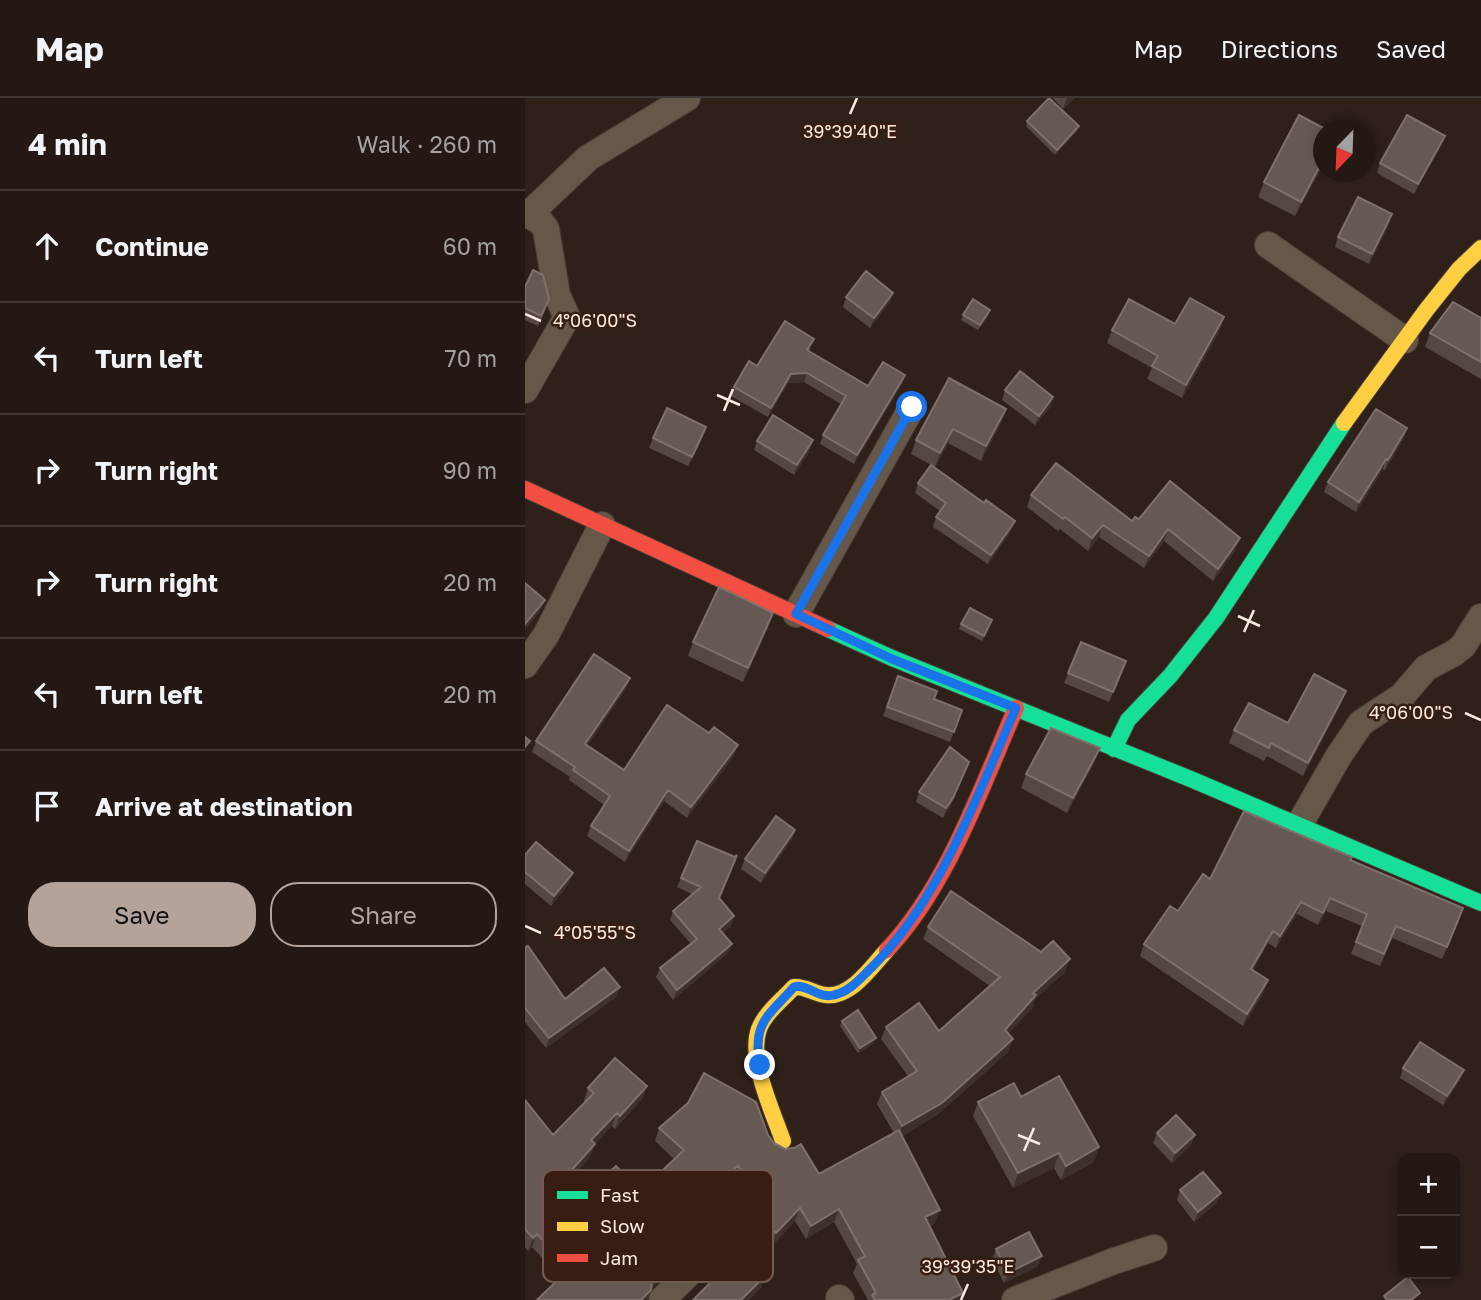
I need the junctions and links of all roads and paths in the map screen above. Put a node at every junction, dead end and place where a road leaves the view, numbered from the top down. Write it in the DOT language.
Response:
graph roads {
  1 [pos="687,98"];
  2 [pos="527,214"];
  3 [pos="1268,245"];
  4 [pos="1481,248"];
  5 [pos="1405,340"];
  6 [pos="525,390"];
  7 [pos="912,407"];
  8 [pos="525,489"];
  9 [pos="602,524"];
  10 [pos="796,614"];
  11 [pos="1481,617"];
  12 [pos="525,665"];
  13 [pos="1016,708"];
  14 [pos="1114,749"];
  15 [pos="1298,827"];
  16 [pos="1481,903"];
  17 [pos="783,1141"];
  18 [pos="1154,1248"];
  19 [pos="680,1282"];
  20 [pos="662,1300"];
  21 [pos="1015,1300"];
  1 -- 2 [label="street"];
  2 -- 6 [label="street"];
  3 -- 5 [label="street"];
  4 -- 5 [label="street"];
  5 -- 14 [label="street"];
  7 -- 10 [label="street"];
  8 -- 9 [label="street"];
  9 -- 10 [label="street"];
  9 -- 12 [label="street"];
  10 -- 13 [label="street"];
  11 -- 15 [label="street"];
  13 -- 14 [label="street"];
  13 -- 17 [label="street"];
  14 -- 15 [label="street"];
  15 -- 16 [label="street"];
  18 -- 21 [label="street"];
  19 -- 20 [label="street"];
}
